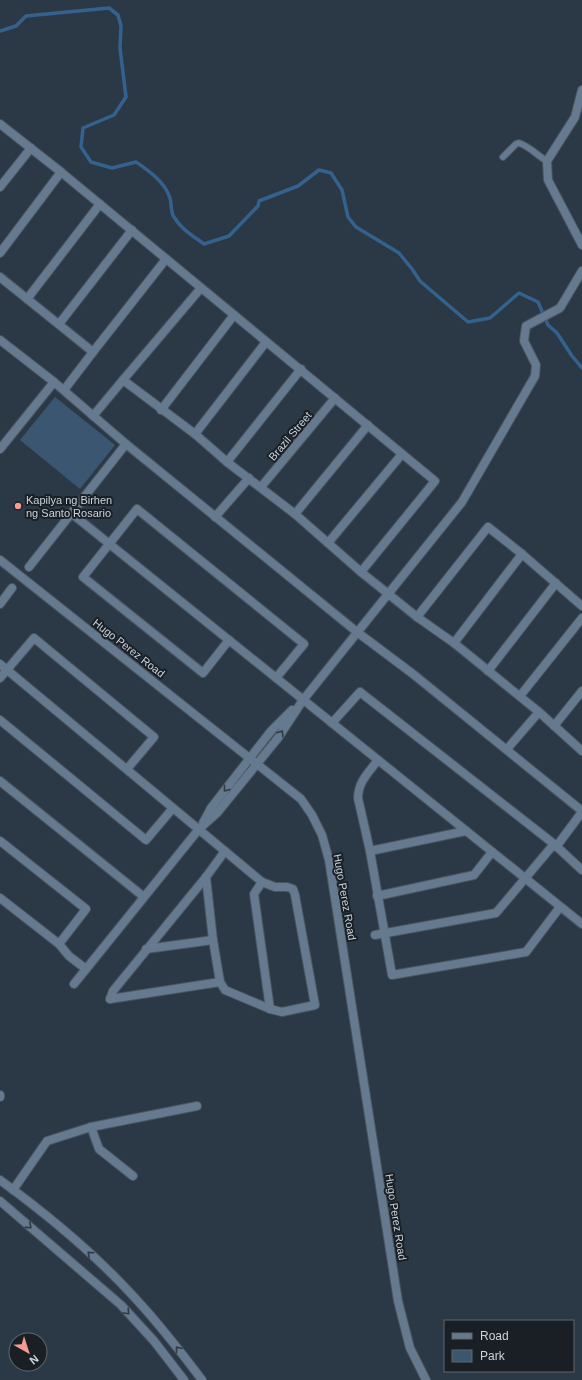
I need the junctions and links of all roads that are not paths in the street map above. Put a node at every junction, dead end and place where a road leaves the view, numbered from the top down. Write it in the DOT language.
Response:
graph roads {
  1 [pos="582,90"];
  2 [pos="0,124"];
  3 [pos="31,148"];
  4 [pos="503,157"];
  5 [pos="547,161"];
  6 [pos="61,172"];
  7 [pos="0,187"];
  8 [pos="100,204"];
  9 [pos="132,230"];
  10 [pos="582,245"];
  11 [pos="0,253"];
  12 [pos="166,259"];
  13 [pos="582,271"];
  14 [pos="0,277"];
  15 [pos="201,288"];
  16 [pos="28,299"];
  17 [pos="234,315"];
  18 [pos="59,324"];
  19 [pos="0,340"];
  20 [pos="266,342"];
  21 [pos="93,352"];
  22 [pos="301,369"];
  23 [pos="123,380"];
  24 [pos="54,382"];
  25 [pos="64,390"];
  26 [pos="335,398"];
  27 [pos="161,410"];
  28 [pos="93,416"];
  29 [pos="368,425"];
  30 [pos="195,434"];
  31 [pos="126,444"];
  32 [pos="0,449"];
  33 [pos="402,454"];
  34 [pos="228,462"];
  35 [pos="249,478"];
  36 [pos="261,487"];
  37 [pos="71,513"];
  38 [pos="295,514"];
  39 [pos="215,517"];
  40 [pos="328,543"];
  41 [pos="109,544"];
  42 [pos="522,554"];
  43 [pos="0,560"];
  44 [pos="29,567"];
  45 [pos="361,572"];
  46 [pos="556,583"];
  47 [pos="12,588"];
  48 [pos="388,593"];
  49 [pos="0,604"];
  50 [pos="582,606"];
  51 [pos="417,617"];
  52 [pos="582,618"];
  53 [pos="357,632"];
  54 [pos="229,640"];
  55 [pos="454,643"];
  56 [pos="0,664"];
  57 [pos="7,670"];
  58 [pos="488,671"];
  59 [pos="0,678"];
  60 [pos="276,678"];
  61 [pos="582,692"];
  62 [pos="520,696"];
  63 [pos="303,700"];
  64 [pos="539,712"];
  65 [pos="0,720"];
  66 [pos="332,723"];
  67 [pos="554,726"];
  68 [pos="507,749"];
  69 [pos="582,751"];
  70 [pos="250,758"];
  71 [pos="378,760"];
  72 [pos="257,764"];
  73 [pos="127,769"];
  74 [pos="0,781"];
  75 [pos="173,808"];
  76 [pos="582,811"];
  77 [pos="199,829"];
  78 [pos="466,831"];
  79 [pos="1,842"];
  80 [pos="555,846"];
  81 [pos="225,851"];
  82 [pos="370,851"];
  83 [pos="492,852"];
  84 [pos="582,870"];
  85 [pos="206,877"];
  86 [pos="525,878"];
  87 [pos="262,882"];
  88 [pos="378,896"];
  89 [pos="144,897"];
  90 [pos="0,898"];
  91 [pos="560,907"];
  92 [pos="582,924"];
  93 [pos="384,934"];
  94 [pos="375,935"];
  95 [pos="213,940"];
  96 [pos="59,944"];
  97 [pos="146,949"];
  98 [pos="86,969"];
  99 [pos="220,982"];
  100 [pos="74,984"];
  101 [pos="270,1009"];
  102 [pos="196,1106"];
  103 [pos="91,1128"];
  104 [pos="133,1176"];
  105 [pos="0,1180"];
  106 [pos="13,1190"];
  107 [pos="0,1201"];
  108 [pos="184,1380"];
  109 [pos="202,1380"];
  110 [pos="426,1380"];
  1 -- 5 [label="street"];
  2 -- 3 [label="street"];
  3 -- 6 [label="street"];
  3 -- 7 [label="street"];
  4 -- 5 [label="lane"];
  5 -- 10 [label="street"];
  6 -- 8 [label="street"];
  6 -- 11 [label="street"];
  8 -- 9 [label="street"];
  8 -- 16 [label="street"];
  9 -- 12 [label="street"];
  9 -- 18 [label="street"];
  12 -- 15 [label="street"];
  12 -- 21 [label="street"];
  13 -- 48 [label="street"];
  14 -- 16 [label="street"];
  15 -- 17 [label="street"];
  15 -- 23 [label="street"];
  16 -- 18 [label="street"];
  17 -- 20 [label="street"];
  17 -- 27 [label="street"];
  18 -- 21 [label="street"];
  19 -- 24 [label="street"];
  20 -- 22 [label="street"];
  20 -- 30 [label="street"];
  21 -- 25 [label="street"];
  22 -- 26 [label="street"];
  22 -- 34 [label="street"];
  23 -- 27 [label="street"];
  23 -- 28 [label="street"];
  24 -- 25 [label="street"];
  24 -- 32 [label="street"];
  25 -- 28 [label="street"];
  26 -- 29 [label="street"];
  26 -- 36 [label="street, Brazil Street"];
  27 -- 30 [label="street"];
  28 -- 31 [label="street"];
  29 -- 33 [label="street"];
  29 -- 38 [label="street"];
  30 -- 34 [label="street"];
  31 -- 37 [label="street"];
  31 -- 39 [label="street"];
  33 -- 40 [label="street"];
  33 -- 45 [label="street"];
  34 -- 35 [label="street"];
  35 -- 36 [label="street"];
  35 -- 39 [label="street"];
  36 -- 38 [label="street"];
  37 -- 41 [label="street"];
  37 -- 44 [label="street"];
  38 -- 40 [label="street"];
  39 -- 53 [label="street"];
  40 -- 45 [label="street"];
  41 -- 54 [label="street"];
  41 -- 54 [label="street"];
  41 -- 60 [label="street"];
  42 -- 46 [label="street"];
  42 -- 51 [label="street"];
  42 -- 55 [label="street"];
  43 -- 70 [label="street, Hugo Perez Road"];
  45 -- 48 [label="street"];
  46 -- 50 [label="street"];
  46 -- 58 [label="street"];
  47 -- 49 [label="street"];
  48 -- 51 [label="street"];
  48 -- 53 [label="street"];
  51 -- 55 [label="street"];
  52 -- 62 [label="street"];
  53 -- 63 [label="street"];
  53 -- 68 [label="street"];
  54 -- 60 [label="street"];
  55 -- 58 [label="street"];
  56 -- 57 [label="street"];
  57 -- 59 [label="street"];
  57 -- 73 [label="street"];
  57 -- 73 [label="street"];
  58 -- 62 [label="street"];
  60 -- 63 [label="street"];
  61 -- 67 [label="street"];
  62 -- 64 [label="street"];
  63 -- 66 [label="street"];
  63 -- 70 [label="street"];
  72 -- 63 [label="street, one-way"];
  64 -- 67 [label="street"];
  64 -- 68 [label="street"];
  65 -- 75 [label="street"];
  66 -- 71 [label="street"];
  66 -- 80 [label="street"];
  67 -- 69 [label="street"];
  68 -- 76 [label="street"];
  70 -- 72 [label="street, Hugo Perez Road"];
  70 -- 77 [label="street, one-way"];
  71 -- 78 [label="street"];
  71 -- 82 [label="street"];
  72 -- 77 [label="street"];
  72 -- 110 [label="street, Hugo Perez Road"];
  73 -- 75 [label="street"];
  74 -- 89 [label="street"];
  75 -- 77 [label="street"];
  76 -- 80 [label="street"];
  77 -- 81 [label="street"];
  77 -- 89 [label="street"];
  78 -- 82 [label="street"];
  78 -- 83 [label="street"];
  79 -- 96 [label="street"];
  80 -- 84 [label="street"];
  80 -- 86 [label="street"];
  81 -- 85 [label="street"];
  81 -- 87 [label="street"];
  82 -- 88 [label="street"];
  83 -- 86 [label="street"];
  83 -- 88 [label="street"];
  85 -- 95 [label="street"];
  85 -- 97 [label="street"];
  86 -- 91 [label="street"];
  86 -- 93 [label="street"];
  87 -- 101 [label="street"];
  87 -- 101 [label="street"];
  88 -- 93 [label="street"];
  89 -- 98 [label="street"];
  90 -- 96 [label="street"];
  91 -- 92 [label="street"];
  91 -- 93 [label="street"];
  93 -- 94 [label="street"];
  95 -- 97 [label="street"];
  95 -- 99 [label="street"];
  96 -- 98 [label="street"];
  97 -- 99 [label="street"];
  98 -- 100 [label="street"];
  99 -- 101 [label="street"];
  102 -- 103 [label="street"];
  103 -- 104 [label="street"];
  103 -- 106 [label="street"];
  105 -- 106 [label="street"];
  109 -- 106 [label="street, one-way"];
  107 -- 108 [label="street, one-way"];
}
